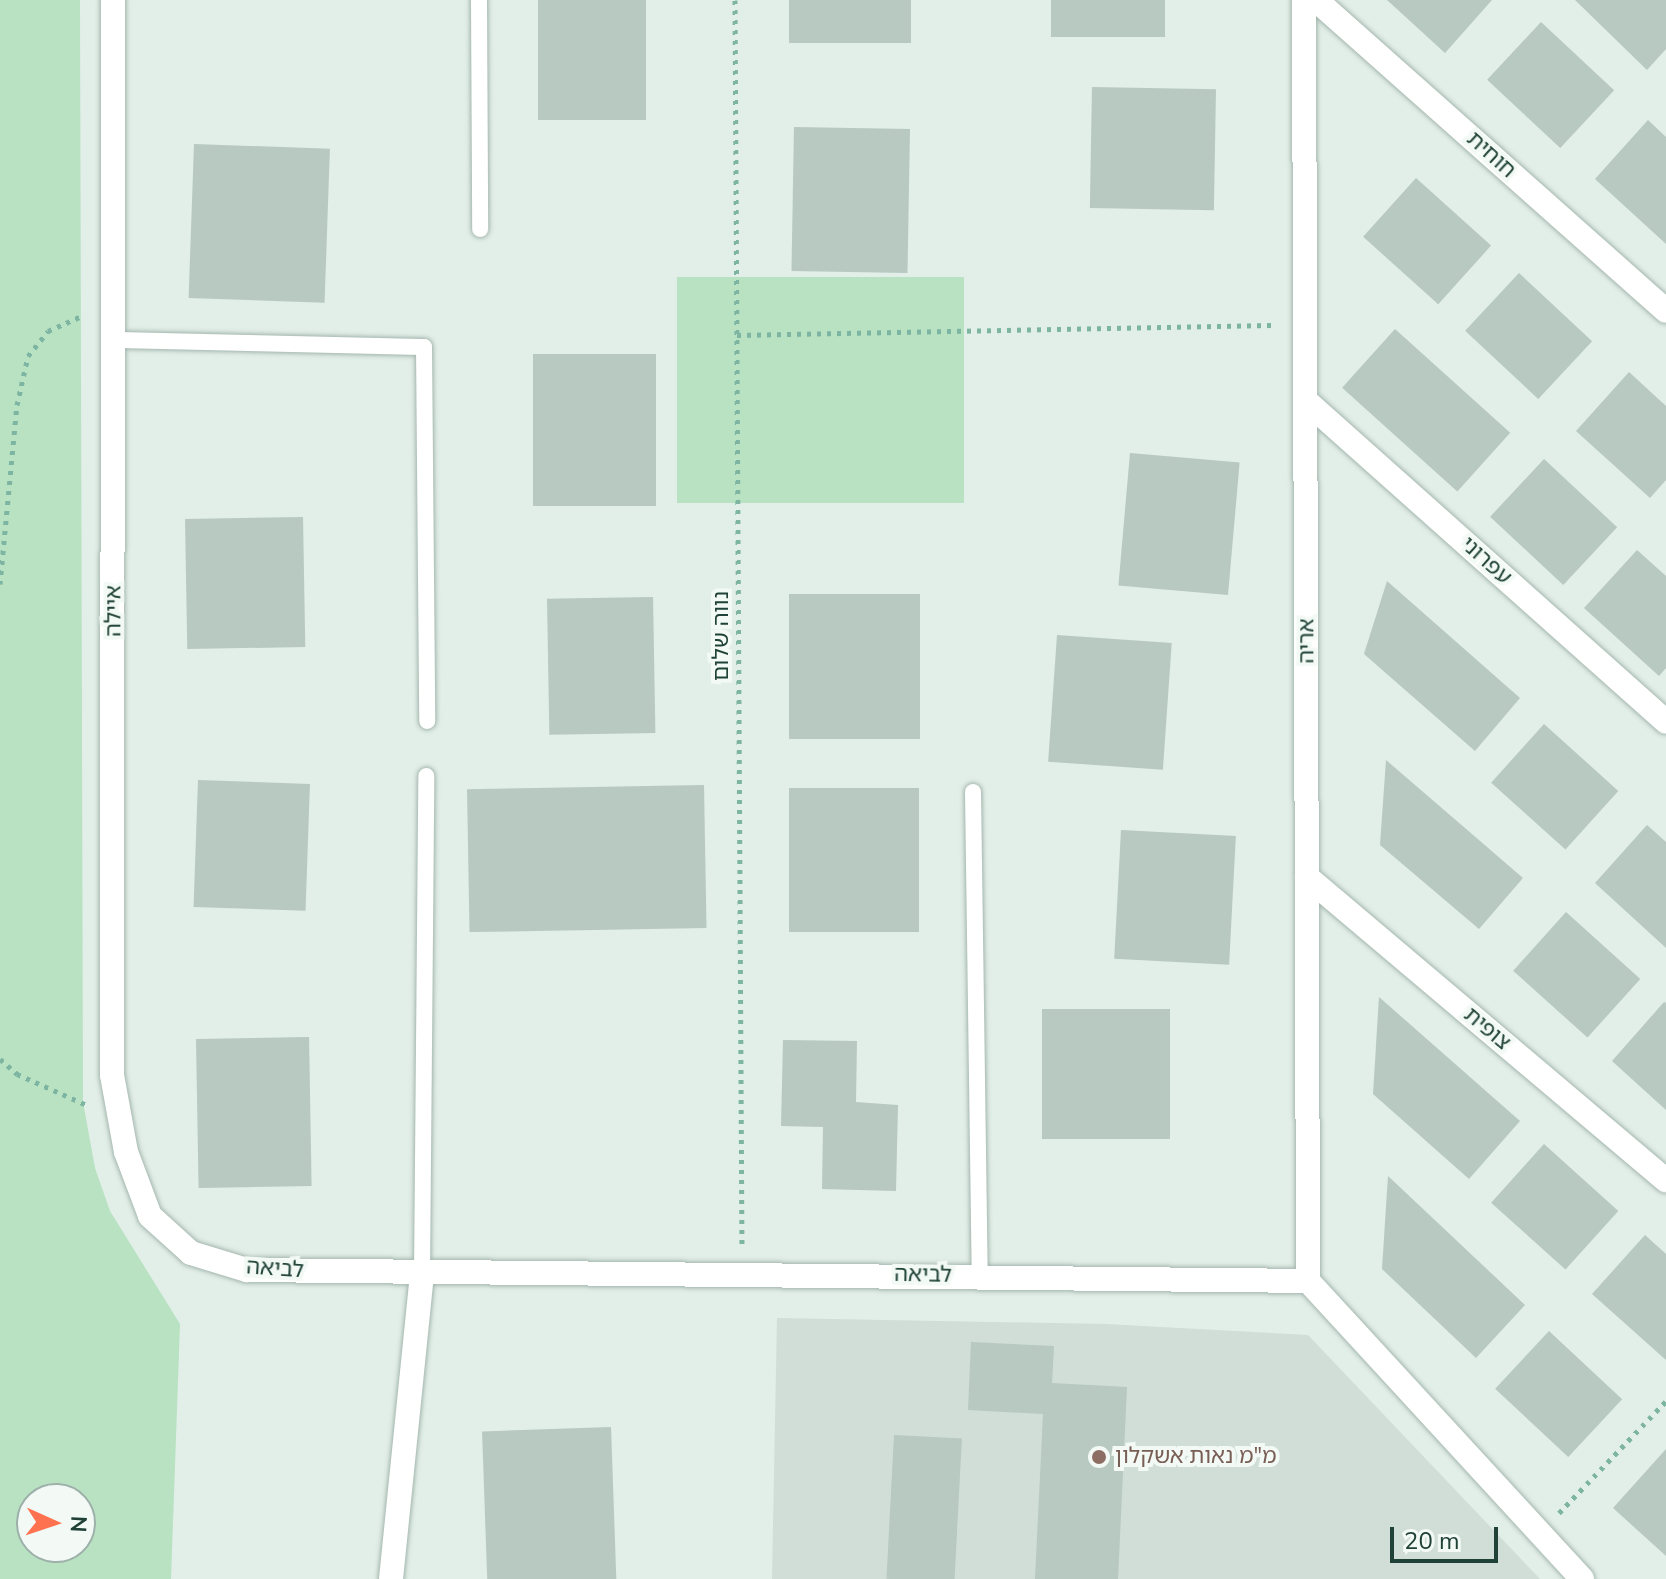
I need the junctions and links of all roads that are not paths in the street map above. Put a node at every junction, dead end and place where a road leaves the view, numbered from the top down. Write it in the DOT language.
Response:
graph roads {
  1 [pos="113,0"];
  2 [pos="479,0"];
  3 [pos="1304,0"];
  4 [pos="1316,0"];
  5 [pos="480,229"];
  6 [pos="1666,311"];
  7 [pos="116,340"];
  8 [pos="1306,401"];
  9 [pos="427,721"];
  10 [pos="1666,722"];
  11 [pos="426,776"];
  12 [pos="973,792"];
  13 [pos="1307,877"];
  14 [pos="1666,1180"];
  15 [pos="150,1216"];
  16 [pos="422,1275"];
  17 [pos="980,1276"];
  18 [pos="1308,1281"];
  19 [pos="391,1579"];
  20 [pos="1582,1579"];
  1 -- 7 [label="street, איילה"];
  2 -- 5 [label="lane"];
  3 -- 8 [label="street, אריה"];
  4 -- 6 [label="street, חוחית"];
  7 -- 9 [label="lane"];
  7 -- 15 [label="street, איילה"];
  8 -- 10 [label="street, עפרוני"];
  8 -- 13 [label="street, אריה"];
  11 -- 16 [label="lane"];
  12 -- 17 [label="lane"];
  13 -- 14 [label="street, צופית"];
  13 -- 18 [label="street, אריה"];
  15 -- 16 [label="street, לביאה"];
  16 -- 17 [label="street, לביאה"];
  16 -- 19 [label="street"];
  17 -- 18 [label="street, לביאה"];
  18 -- 20 [label="street"];
}
